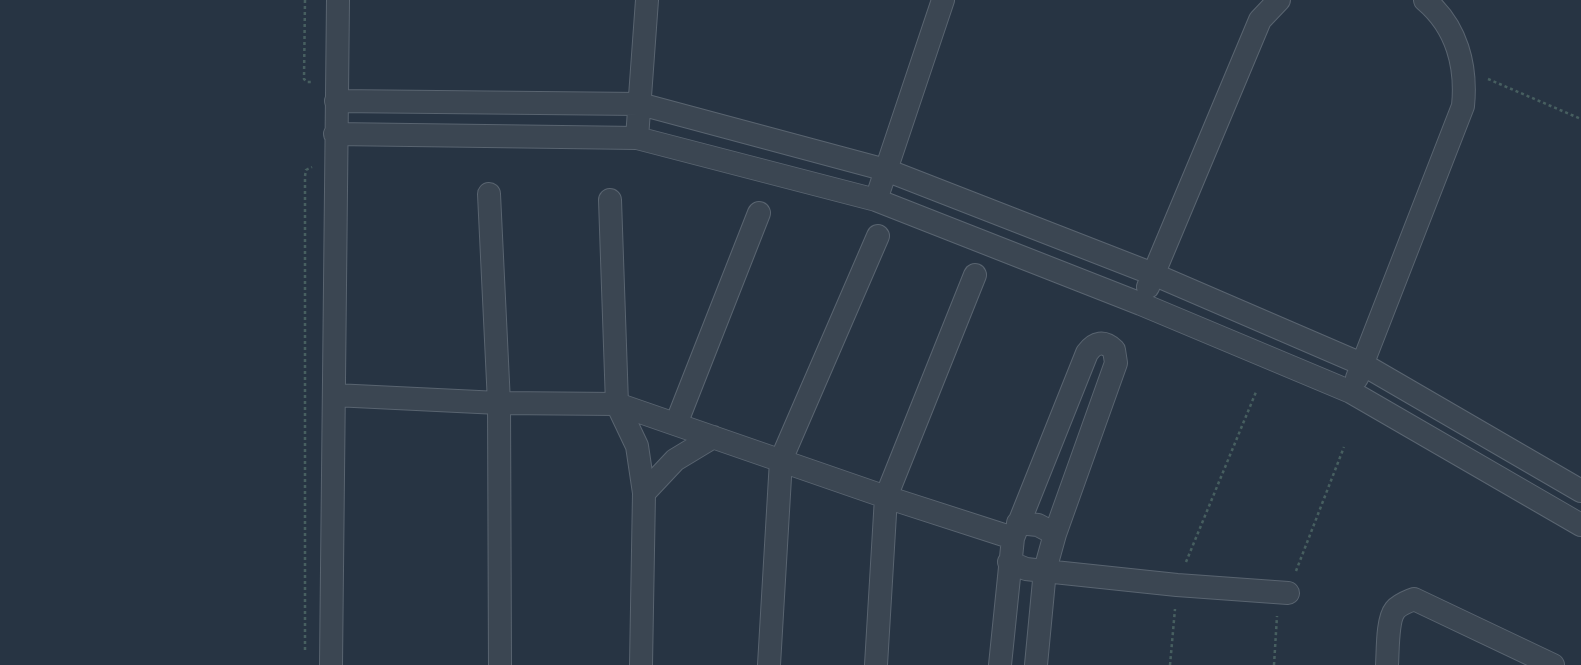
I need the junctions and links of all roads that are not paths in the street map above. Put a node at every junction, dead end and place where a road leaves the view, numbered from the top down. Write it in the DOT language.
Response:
graph roads {
  1 [pos="338,0"];
  2 [pos="646,0"];
  3 [pos="943,0"];
  4 [pos="1279,0"];
  5 [pos="1425,0"];
  6 [pos="336,101"];
  7 [pos="640,104"];
  8 [pos="335,134"];
  9 [pos="637,138"];
  10 [pos="886,170"];
  11 [pos="489,194"];
  12 [pos="610,200"];
  13 [pos="876,200"];
  14 [pos="759,213"];
  15 [pos="878,236"];
  16 [pos="1153,274"];
  17 [pos="976,275"];
  18 [pos="1141,304"];
  19 [pos="1364,365"];
  20 [pos="1351,392"];
  21 [pos="334,395"];
  22 [pos="500,403"];
  23 [pos="617,404"];
  24 [pos="676,424"];
  25 [pos="713,437"];
  26 [pos="780,460"];
  27 [pos="1581,491"];
  28 [pos="644,492"];
  29 [pos="886,497"];
  30 [pos="1580,520"];
  31 [pos="1015,530"];
  32 [pos="1055,534"];
  33 [pos="1009,562"];
  34 [pos="1045,570"];
  35 [pos="1283,593"];
  36 [pos="331,665"];
  37 [pos="500,665"];
  38 [pos="641,665"];
  39 [pos="769,665"];
  40 [pos="876,665"];
  41 [pos="1000,665"];
  42 [pos="1036,665"];
  43 [pos="1387,665"];
  44 [pos="1553,665"];
  1 -- 6 [label="street"];
  2 -- 7 [label="street"];
  3 -- 10 [label="street"];
  4 -- 16 [label="street"];
  5 -- 19 [label="street"];
  6 -- 7 [label="street"];
  6 -- 8 [label="street"];
  7 -- 9 [label="street"];
  7 -- 10 [label="street"];
  8 -- 9 [label="street"];
  8 -- 21 [label="street"];
  9 -- 13 [label="street"];
  10 -- 13 [label="street"];
  10 -- 16 [label="street"];
  11 -- 22 [label="street"];
  12 -- 23 [label="street"];
  13 -- 18 [label="street"];
  14 -- 24 [label="street"];
  15 -- 26 [label="street"];
  16 -- 18 [label="street"];
  16 -- 19 [label="street"];
  17 -- 29 [label="street"];
  18 -- 20 [label="street"];
  19 -- 20 [label="street"];
  19 -- 27 [label="street"];
  20 -- 30 [label="street"];
  21 -- 22 [label="street"];
  21 -- 36 [label="street"];
  22 -- 23 [label="street"];
  22 -- 37 [label="street"];
  23 -- 24 [label="street"];
  23 -- 28 [label="street"];
  24 -- 25 [label="street"];
  25 -- 26 [label="street"];
  25 -- 28 [label="street"];
  26 -- 29 [label="street"];
  26 -- 39 [label="street"];
  28 -- 38 [label="street"];
  29 -- 31 [label="street"];
  29 -- 40 [label="street"];
  31 -- 32 [label="street"];
  31 -- 32 [label="street"];
  31 -- 33 [label="street"];
  32 -- 34 [label="street"];
  33 -- 34 [label="street"];
  33 -- 41 [label="street"];
  34 -- 35 [label="street"];
  34 -- 42 [label="street"];
  43 -- 44 [label="street"];
}
